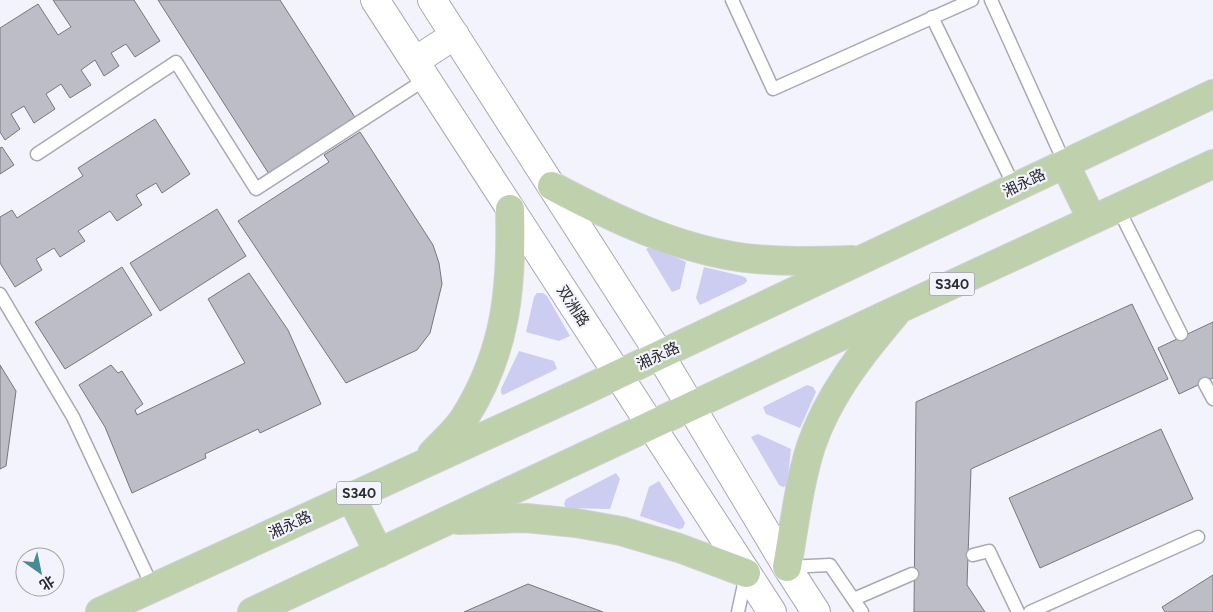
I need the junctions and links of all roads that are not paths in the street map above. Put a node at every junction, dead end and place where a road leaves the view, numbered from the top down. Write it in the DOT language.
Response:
graph roads {
  1 [pos="375,0"];
  2 [pos="432,0"];
  3 [pos="732,0"];
  4 [pos="972,0"];
  5 [pos="991,0"];
  6 [pos="932,16"];
  7 [pos="455,35"];
  8 [pos="420,70"];
  9 [pos="1213,94"];
  10 [pos="37,154"];
  11 [pos="1065,164"];
  12 [pos="1213,164"];
  13 [pos="552,186"];
  14 [pos="1015,188"];
  15 [pos="1118,208"];
  16 [pos="510,209"];
  17 [pos="1092,220"];
  18 [pos="863,259"];
  19 [pos="0,294"];
  20 [pos="898,309"];
  21 [pos="1180,334"];
  22 [pos="660,355"];
  23 [pos="619,374"];
  24 [pos="1205,384"];
  25 [pos="1213,399"];
  26 [pos="692,406"];
  27 [pos="651,426"];
  28 [pos="425,462"];
  29 [pos="351,496"];
  30 [pos="450,520"];
  31 [pos="1198,536"];
  32 [pos="378,553"];
  33 [pos="973,555"];
  34 [pos="787,567"];
  35 [pos="746,573"];
  36 [pos="912,574"];
  37 [pos="153,588"];
  38 [pos="854,600"];
  39 [pos="100,612"];
  40 [pos="252,612"];
  41 [pos="738,612"];
  42 [pos="772,612"];
  43 [pos="816,612"];
  44 [pos="862,612"];
  45 [pos="1018,612"];
  46 [pos="1030,612"];
  1 -- 8 [label="main road, 双洲路"];
  2 -- 7 [label="main road"];
  3 -- 6 [label="lane"];
  4 -- 6 [label="lane"];
  5 -- 11 [label="lane"];
  6 -- 14 [label="lane"];
  7 -- 8 [label="main road"];
  7 -- 13 [label="main road"];
  8 -- 10 [label="lane"];
  8 -- 16 [label="main road, 双洲路"];
  9 -- 11 [label="main road, 湘永路 / S340"];
  11 -- 14 [label="main road, 湘永路 / S340"];
  11 -- 17 [label="main road"];
  12 -- 15 [label="main road, S340"];
  13 -- 18 [label="main road"];
  13 -- 22 [label="main road"];
  14 -- 18 [label="main road, 湘永路 / S340"];
  15 -- 17 [label="main road, S340"];
  15 -- 21 [label="lane"];
  16 -- 23 [label="main road, 双洲路"];
  16 -- 28 [label="main road"];
  17 -- 20 [label="main road, S340"];
  18 -- 22 [label="main road, 湘永路 / S340"];
  19 -- 37 [label="lane"];
  20 -- 26 [label="main road, S340"];
  20 -- 34 [label="main road"];
  22 -- 23 [label="main road, 湘永路 / S340"];
  22 -- 26 [label="main road"];
  23 -- 27 [label="main road, 双洲路"];
  23 -- 28 [label="main road, 湘永路 / S340"];
  24 -- 25 [label="lane"];
  26 -- 27 [label="main road, S340"];
  26 -- 34 [label="main road"];
  27 -- 30 [label="main road, S340"];
  27 -- 35 [label="main road, 双洲路"];
  28 -- 29 [label="main road, 湘永路 / S340"];
  29 -- 32 [label="main road"];
  29 -- 37 [label="main road, 湘永路 / S340"];
  30 -- 32 [label="main road, S340"];
  30 -- 35 [label="main road"];
  31 -- 46 [label="lane"];
  32 -- 40 [label="main road, S340"];
  33 -- 45 [label="lane"];
  34 -- 38 [label="lane"];
  34 -- 43 [label="main road"];
  35 -- 41 [label="lane"];
  35 -- 42 [label="main road, 双洲路"];
  36 -- 38 [label="lane"];
  37 -- 39 [label="main road, 湘永路 / S340"];
  38 -- 44 [label="lane"];
}
